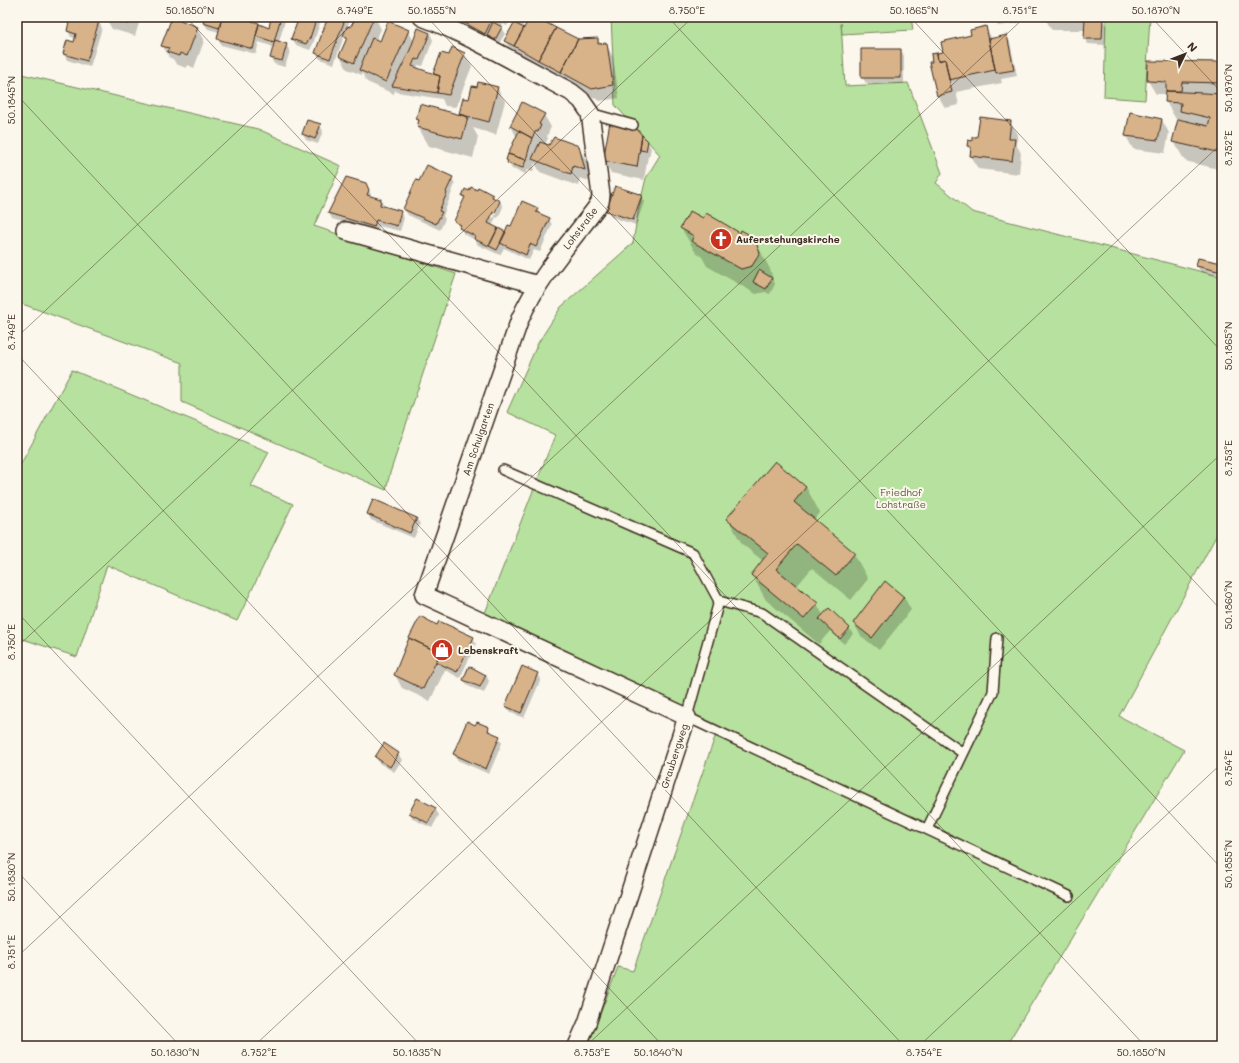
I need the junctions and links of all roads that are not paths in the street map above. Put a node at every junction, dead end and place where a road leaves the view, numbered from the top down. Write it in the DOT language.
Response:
graph roads {
  1 [pos="422,17"];
  2 [pos="590,113"];
  3 [pos="633,125"];
  4 [pos="346,231"];
  5 [pos="538,285"];
  6 [pos="503,470"];
  7 [pos="424,596"];
  8 [pos="719,601"];
  9 [pos="997,638"];
  10 [pos="687,717"];
  11 [pos="963,753"];
  12 [pos="927,829"];
  13 [pos="1069,896"];
  14 [pos="577,1046"];
  1 -- 2 [label="street"];
  2 -- 3 [label="lane"];
  2 -- 5 [label="street, Lohstraße"];
  4 -- 5 [label="street"];
  5 -- 7 [label="street, Am Schulgarten"];
  6 -- 8 [label="lane"];
  7 -- 10 [label="street, Graubergweg"];
  8 -- 10 [label="lane"];
  8 -- 11 [label="lane"];
  9 -- 11 [label="lane"];
  10 -- 12 [label="lane"];
  10 -- 14 [label="street, Graubergweg"];
  11 -- 12 [label="lane"];
  12 -- 13 [label="lane"];
}
